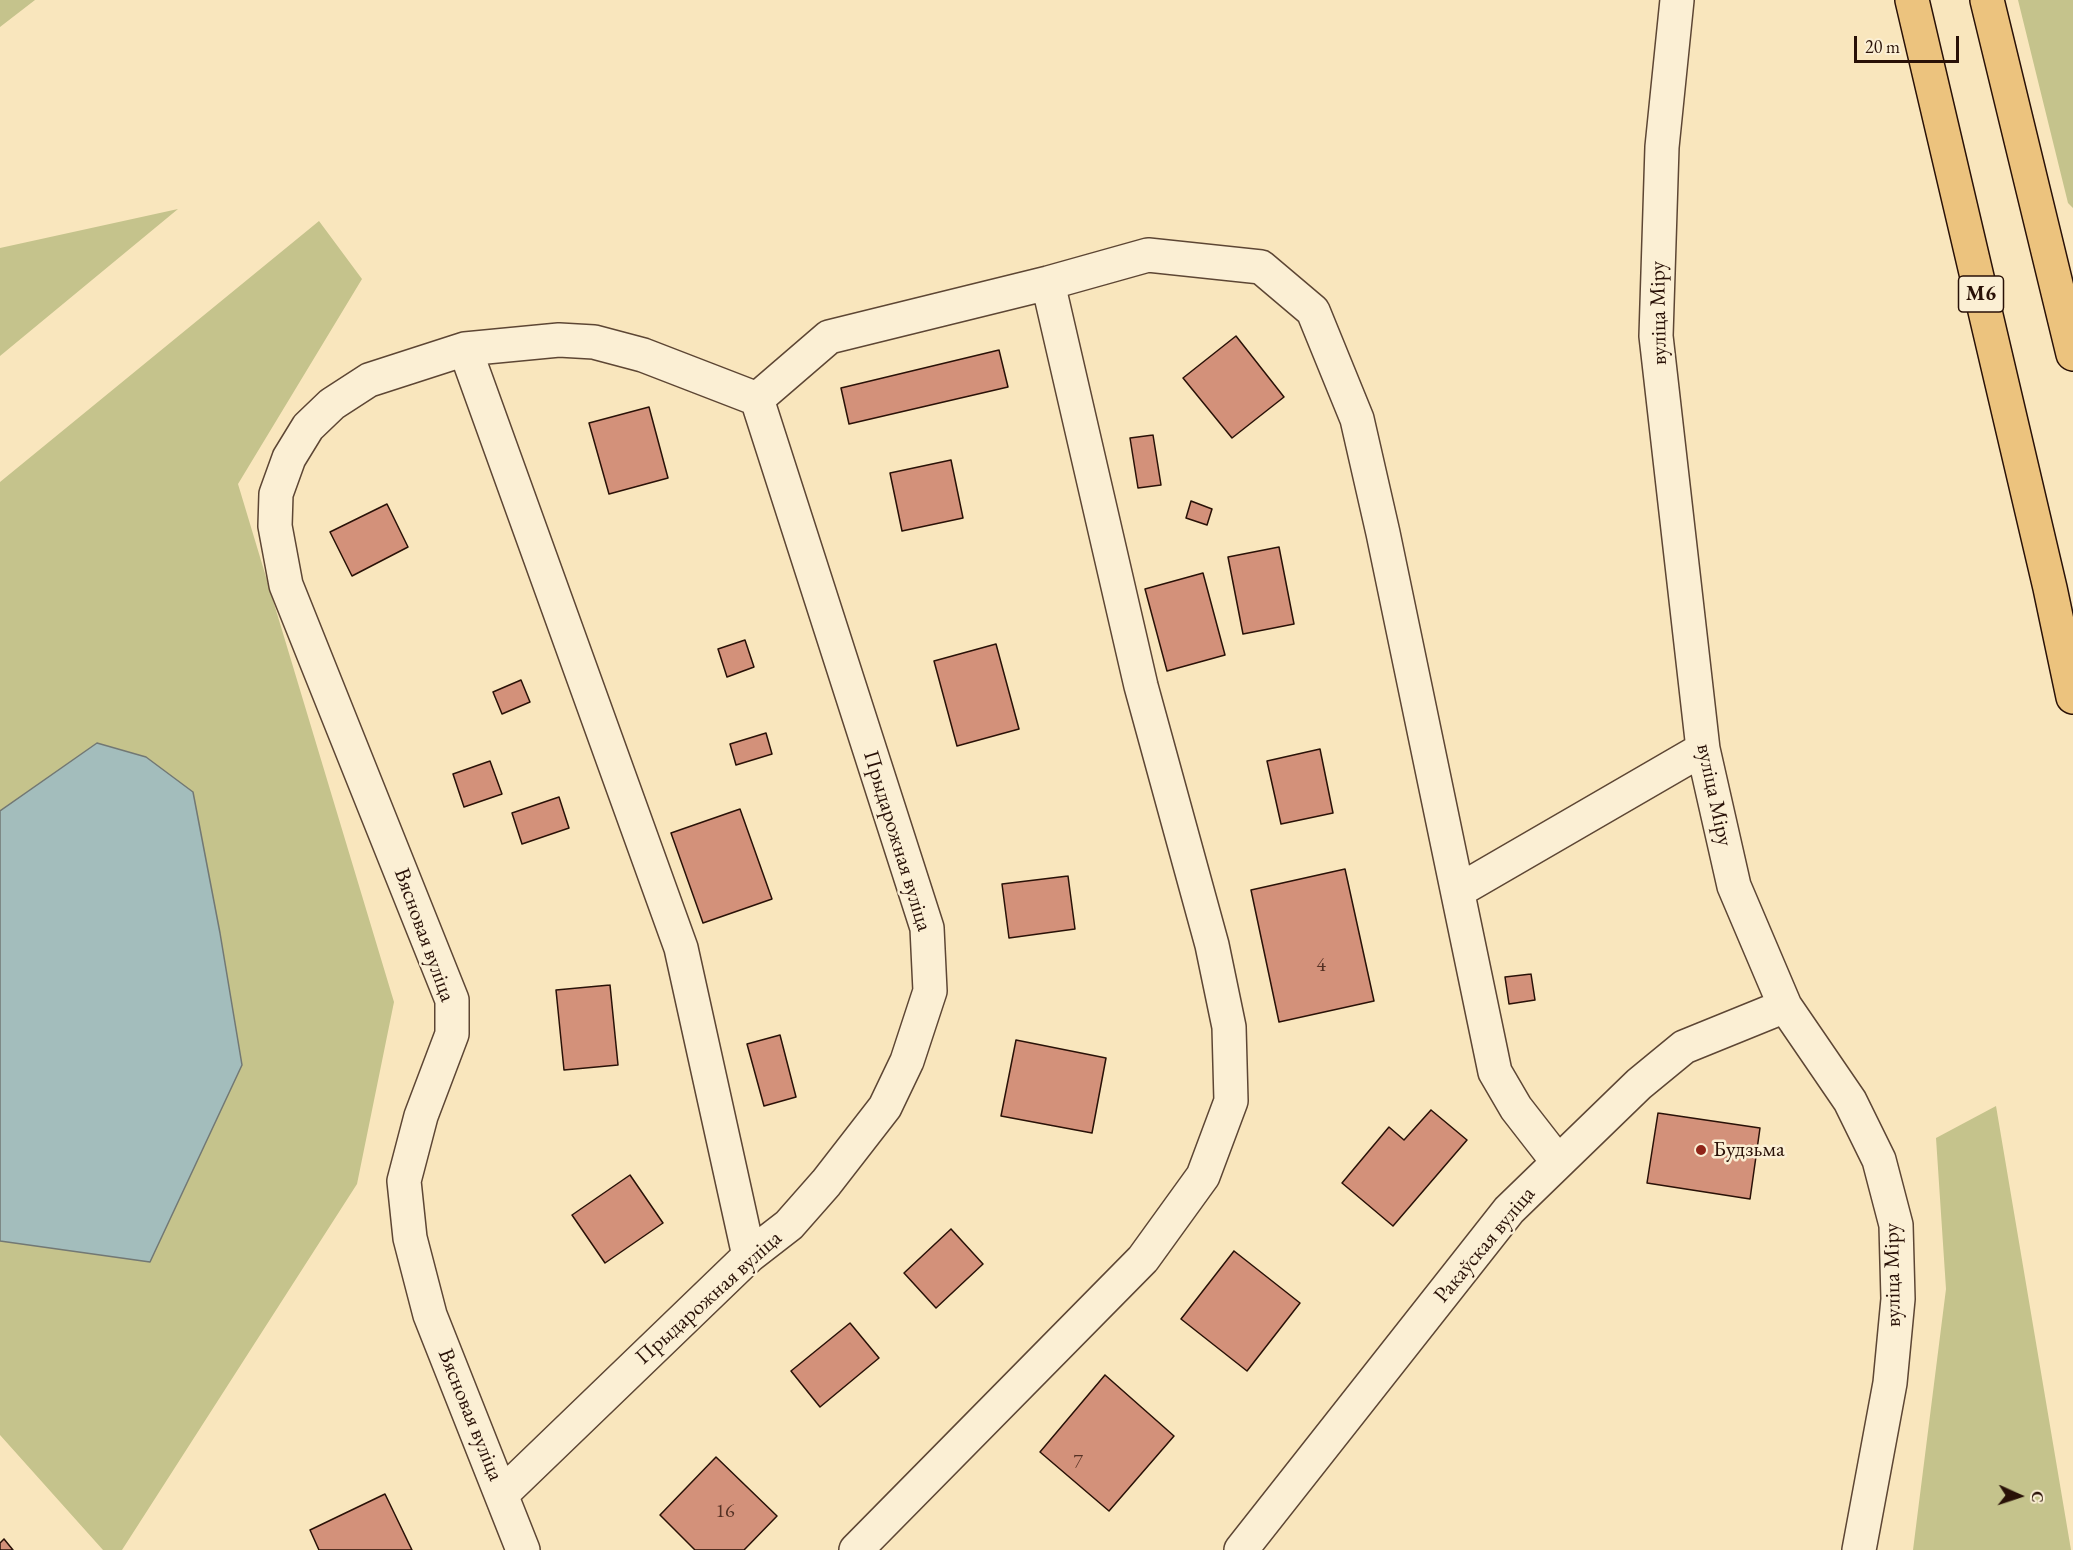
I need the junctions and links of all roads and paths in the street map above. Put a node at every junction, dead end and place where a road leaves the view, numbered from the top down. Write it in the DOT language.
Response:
graph roads {
  1 [pos="1677,0"];
  2 [pos="1912,0"];
  3 [pos="1987,0"];
  4 [pos="1048,283"];
  5 [pos="465,349"];
  6 [pos="2073,354"];
  7 [pos="757,399"];
  8 [pos="2073,697"];
  9 [pos="1703,749"];
  10 [pos="1458,891"];
  11 [pos="1785,1006"];
  12 [pos="1558,1162"];
  13 [pos="749,1256"];
  14 [pos="502,1494"];
  15 [pos="523,1550"];
  16 [pos="856,1550"];
  17 [pos="1241,1550"];
  18 [pos="1859,1550"];
  1 -- 9 [label="street, вуліца Міру"];
  2 -- 8 [label="highway, М6"];
  3 -- 6 [label="highway"];
  4 -- 7 [label="street"];
  4 -- 10 [label="street"];
  4 -- 16 [label="street"];
  5 -- 7 [label="street, Вясновая вуліца"];
  5 -- 13 [label="street"];
  5 -- 14 [label="street, Вясновая вуліца"];
  7 -- 13 [label="street, Прыдарожная вуліца"];
  9 -- 10 [label="street"];
  9 -- 11 [label="street, вуліца Міру"];
  10 -- 12 [label="street"];
  11 -- 12 [label="street, Ракаўская вуліца"];
  11 -- 18 [label="street, вуліца Міру"];
  12 -- 17 [label="street, Ракаўская вуліца"];
  13 -- 14 [label="street, Прыдарожная вуліца"];
  14 -- 15 [label="street, Вясновая вуліца"];
}
